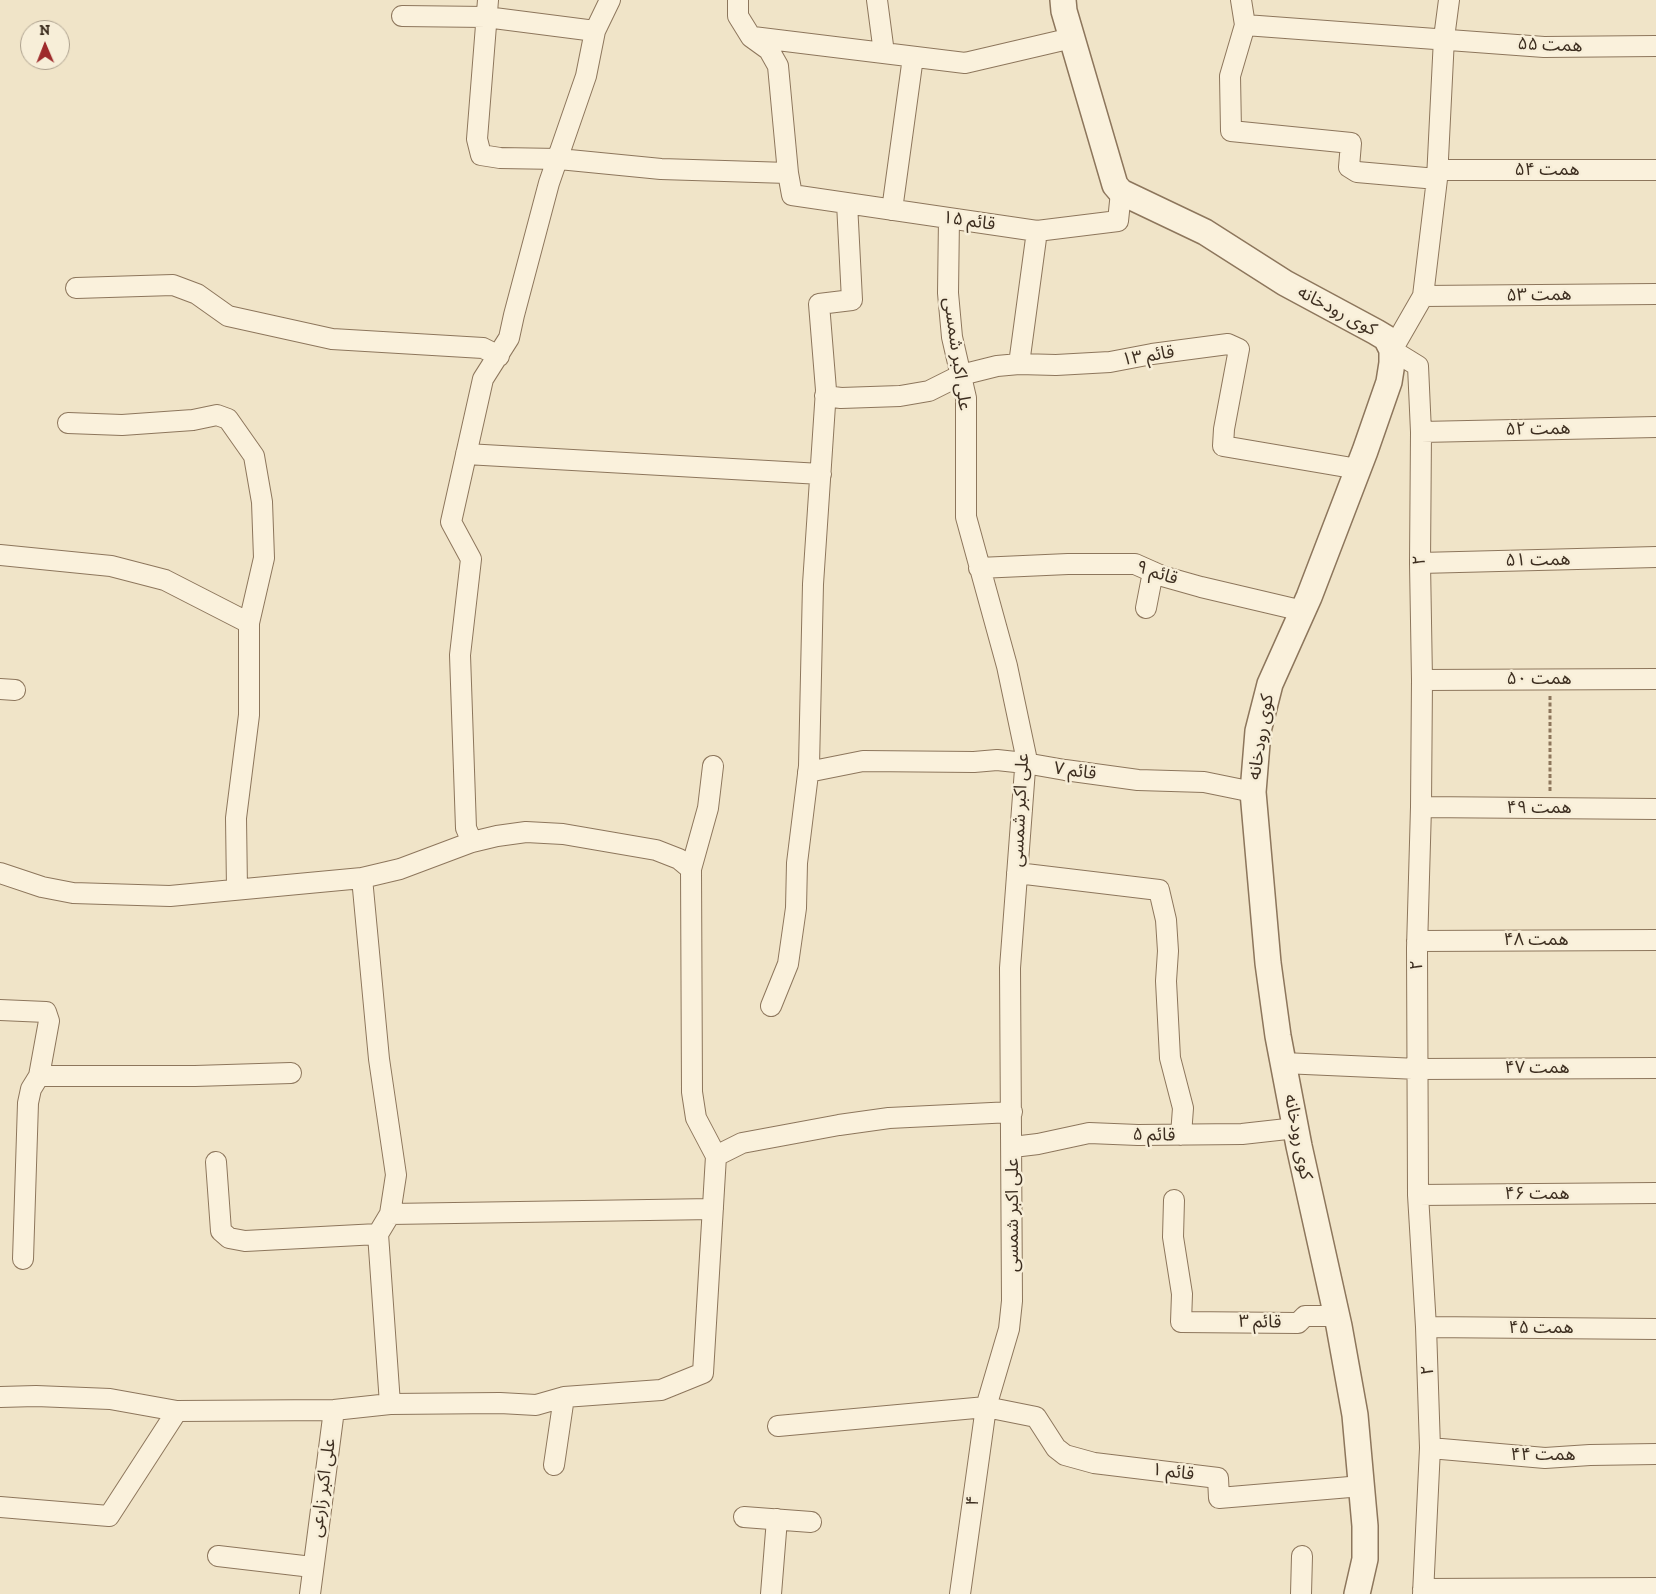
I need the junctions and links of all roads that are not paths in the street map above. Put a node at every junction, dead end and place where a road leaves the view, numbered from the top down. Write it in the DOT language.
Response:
graph roads {
  1 [pos="610,0"];
  2 [pos="738,0"];
  3 [pos="877,0"];
  4 [pos="1063,0"];
  5 [pos="1241,0"];
  6 [pos="1449,0"];
  7 [pos="487,9"];
  8 [pos="402,16"];
  9 [pos="1245,25"];
  10 [pos="595,31"];
  11 [pos="751,37"];
  12 [pos="1072,38"];
  13 [pos="1444,38"];
  14 [pos="1656,46"];
  15 [pos="884,53"];
  16 [pos="914,57"];
  17 [pos="558,159"];
  18 [pos="1656,170"];
  19 [pos="788,173"];
  20 [pos="1437,175"];
  21 [pos="1121,192"];
  22 [pos="847,203"];
  23 [pos="892,210"];
  24 [pos="949,218"];
  25 [pos="1037,231"];
  26 [pos="76,288"];
  27 [pos="1656,294"];
  28 [pos="1423,296"];
  29 [pos="1392,350"];
  30 [pos="499,356"];
  31 [pos="1019,364"];
  32 [pos="961,375"];
  33 [pos="826,396"];
  34 [pos="68,423"];
  35 [pos="1656,427"];
  36 [pos="1421,432"];
  37 [pos="466,454"];
  38 [pos="1358,469"];
  39 [pos="821,474"];
  40 [pos="0,555"];
  41 [pos="1656,557"];
  42 [pos="1420,563"];
  43 [pos="979,568"];
  44 [pos="1153,572"];
  45 [pos="1146,608"];
  46 [pos="1303,611"];
  47 [pos="250,623"];
  48 [pos="1656,679"];
  49 [pos="1422,680"];
  50 [pos="1026,763"];
  51 [pos="713,766"];
  52 [pos="808,772"];
  53 [pos="1252,792"];
  54 [pos="1421,807"];
  55 [pos="1656,809"];
  56 [pos="472,842"];
  57 [pos="691,869"];
  58 [pos="0,873"];
  59 [pos="1017,874"];
  60 [pos="362,878"];
  61 [pos="238,889"];
  62 [pos="1656,940"];
  63 [pos="1417,941"];
  64 [pos="771,1006"];
  65 [pos="0,1010"];
  66 [pos="1284,1063"];
  67 [pos="1418,1068"];
  68 [pos="1656,1068"];
  69 [pos="291,1073"];
  70 [pos="39,1076"];
  71 [pos="1012,1112"];
  72 [pos="1296,1128"];
  73 [pos="1181,1135"];
  74 [pos="1013,1147"];
  75 [pos="716,1156"];
  76 [pos="216,1162"];
  77 [pos="1656,1193"];
  78 [pos="1418,1195"];
  79 [pos="1174,1200"];
  80 [pos="712,1209"];
  81 [pos="390,1214"];
  82 [pos="378,1234"];
  83 [pos="23,1259"];
  84 [pos="1336,1316"];
  85 [pos="1426,1327"];
  86 [pos="1656,1329"];
  87 [pos="0,1397"];
  88 [pos="564,1397"];
  89 [pos="390,1404"];
  90 [pos="986,1408"];
  91 [pos="334,1410"];
  92 [pos="177,1411"];
  93 [pos="778,1426"];
  94 [pos="1430,1448"];
  95 [pos="1656,1454"];
  96 [pos="554,1466"];
  97 [pos="1362,1486"];
  98 [pos="0,1507"];
  99 [pos="744,1518"];
  100 [pos="777,1519"];
  101 [pos="810,1522"];
  102 [pos="218,1556"];
  103 [pos="1302,1556"];
  104 [pos="312,1567"];
  105 [pos="1656,1588"];
  106 [pos="1423,1591"];
  107 [pos="310,1594"];
  108 [pos="771,1594"];
  109 [pos="960,1594"];
  110 [pos="1301,1594"];
  111 [pos="1357,1594"];
  1 -- 10 [label="street"];
  2 -- 11 [label="street"];
  3 -- 15 [label="street"];
  4 -- 12 [label="street"];
  5 -- 9 [label="street"];
  6 -- 13 [label="street"];
  7 -- 8 [label="street"];
  7 -- 10 [label="street"];
  7 -- 17 [label="street"];
  9 -- 13 [label="street, همت ۵۵"];
  9 -- 20 [label="street, همت ۵۴"];
  10 -- 17 [label="street"];
  11 -- 15 [label="street"];
  11 -- 19 [label="street"];
  12 -- 16 [label="street"];
  12 -- 21 [label="street"];
  13 -- 14 [label="street, همت ۵۵"];
  13 -- 20 [label="street"];
  15 -- 16 [label="street"];
  16 -- 23 [label="street"];
  17 -- 19 [label="street"];
  17 -- 30 [label="street"];
  18 -- 20 [label="street, همت ۵۴"];
  19 -- 22 [label="street, قائم ۱۵"];
  20 -- 28 [label="street"];
  21 -- 25 [label="street, قائم ۱۵"];
  21 -- 29 [label="street, کوی رودخانه"];
  22 -- 23 [label="street, قائم ۱۵"];
  22 -- 33 [label="street"];
  23 -- 24 [label="street, قائم ۱۵"];
  24 -- 25 [label="street, قائم ۱۵"];
  24 -- 32 [label="street, علی اکبر شمسی"];
  25 -- 31 [label="street"];
  26 -- 30 [label="street"];
  27 -- 28 [label="street, همت ۵۳"];
  28 -- 29 [label="street"];
  29 -- 36 [label="street, ۲"];
  29 -- 38 [label="street, کوی رودخانه"];
  30 -- 37 [label="street"];
  31 -- 32 [label="street, قائم ۱۳"];
  31 -- 38 [label="street, قائم ۱۳"];
  32 -- 33 [label="street, قائم ۱۳"];
  32 -- 43 [label="street, علی اکبر شمسی"];
  33 -- 39 [label="street"];
  34 -- 47 [label="street"];
  35 -- 36 [label="street, همت ۵۲"];
  36 -- 42 [label="street, ۲"];
  37 -- 39 [label="street"];
  37 -- 56 [label="street"];
  38 -- 46 [label="street, کوی رودخانه"];
  39 -- 52 [label="street"];
  40 -- 47 [label="street"];
  41 -- 42 [label="street, همت ۵۱"];
  42 -- 49 [label="street, ۲"];
  43 -- 44 [label="street, قائم ۹"];
  43 -- 50 [label="street, علی اکبر شمسی"];
  44 -- 45 [label="street"];
  44 -- 46 [label="street, قائم ۹"];
  46 -- 53 [label="street, کوی رودخانه"];
  47 -- 61 [label="street"];
  48 -- 49 [label="street, همت ۵۰"];
  49 -- 54 [label="street, ۲"];
  50 -- 52 [label="street, قائم ۷"];
  50 -- 53 [label="street, قائم ۷"];
  50 -- 59 [label="street, علی اکبر شمسی"];
  51 -- 57 [label="street"];
  52 -- 64 [label="street"];
  53 -- 66 [label="street, کوی رودخانه"];
  54 -- 55 [label="street, همت ۴۹"];
  54 -- 63 [label="street, ۲"];
  56 -- 57 [label="street"];
  56 -- 60 [label="street"];
  57 -- 75 [label="street"];
  58 -- 61 [label="street"];
  59 -- 71 [label="street, علی اکبر شمسی"];
  59 -- 73 [label="street"];
  60 -- 61 [label="street"];
  60 -- 81 [label="street"];
  62 -- 63 [label="street, همت ۴۸"];
  63 -- 67 [label="street, ۲"];
  65 -- 70 [label="street"];
  66 -- 67 [label="street, همت ۴۷"];
  66 -- 72 [label="street, کوی رودخانه"];
  67 -- 68 [label="street, همت ۴۷"];
  67 -- 78 [label="street, ۲"];
  69 -- 70 [label="street"];
  70 -- 83 [label="street"];
  71 -- 74 [label="street, علی اکبر شمسی"];
  71 -- 75 [label="street"];
  72 -- 73 [label="street, قائم ۵"];
  72 -- 84 [label="street, کوی رودخانه"];
  73 -- 74 [label="street, قائم ۵"];
  74 -- 90 [label="street, علی اکبر شمسی"];
  75 -- 80 [label="street"];
  76 -- 82 [label="street"];
  77 -- 78 [label="street, همت ۴۶"];
  78 -- 85 [label="street, ۲"];
  79 -- 84 [label="street, قائم ۳"];
  80 -- 81 [label="street"];
  80 -- 88 [label="street"];
  81 -- 82 [label="street"];
  82 -- 89 [label="street"];
  84 -- 97 [label="street, کوی رودخانه"];
  85 -- 86 [label="street, همت ۴۵"];
  85 -- 94 [label="street, ۲"];
  87 -- 92 [label="street"];
  88 -- 89 [label="street"];
  88 -- 96 [label="street"];
  89 -- 91 [label="street"];
  90 -- 93 [label="street"];
  90 -- 97 [label="street, قائم ۱"];
  90 -- 109 [label="street, ۴"];
  91 -- 92 [label="street"];
  91 -- 104 [label="street, علی اکبر زارعی"];
  92 -- 98 [label="street"];
  94 -- 95 [label="street, همت ۴۴"];
  94 -- 106 [label="street, ۲"];
  97 -- 111 [label="street, کوی رودخانه"];
  99 -- 100 [label="street"];
  100 -- 101 [label="street"];
  100 -- 108 [label="street"];
  102 -- 104 [label="street"];
  103 -- 110 [label="street"];
  104 -- 107 [label="street, علی اکبر زارعی"];
  105 -- 106 [label="street"];
}
